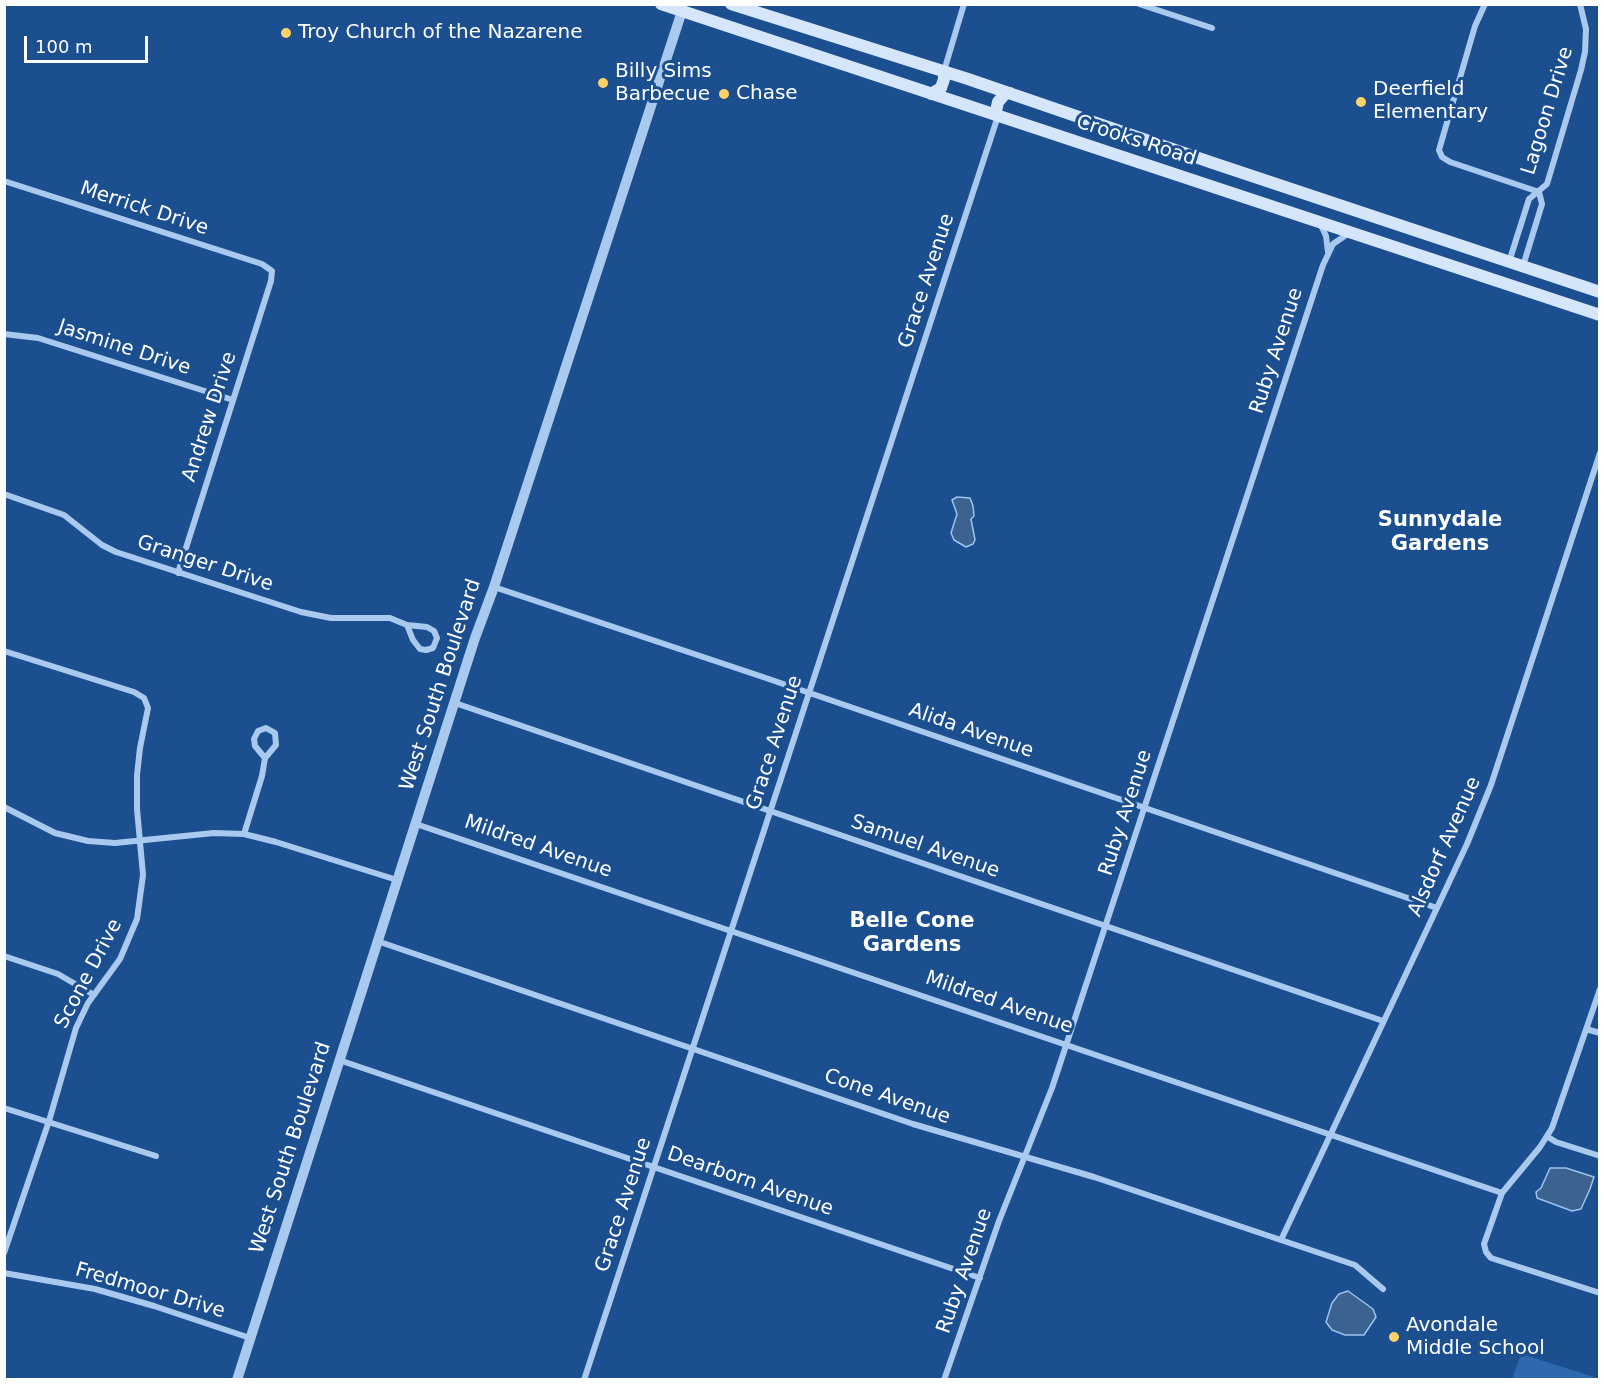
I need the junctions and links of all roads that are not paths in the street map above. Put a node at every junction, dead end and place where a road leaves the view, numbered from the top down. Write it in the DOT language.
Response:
graph roads {
  1 [pos="661,4"];
  2 [pos="964,4"];
  3 [pos="1139,4"];
  4 [pos="1485,4"];
  5 [pos="1580,4"];
  6 [pos="735,6"];
  7 [pos="683,8"];
  8 [pos="724,25"];
  9 [pos="1212,28"];
  10 [pos="944,71"];
  11 [pos="1010,93"];
  12 [pos="931,94"];
  13 [pos="998,116"];
  14 [pos="4,181"];
  15 [pos="1539,192"];
  16 [pos="1345,207"];
  17 [pos="1320,222"];
  18 [pos="1351,232"];
  19 [pos="1474,250"];
  20 [pos="1328,252"];
  21 [pos="1509,262"];
  22 [pos="1455,267"];
  23 [pos="1523,267"];
  24 [pos="272,272"];
  25 [pos="1599,292"];
  26 [pos="1599,315"];
  27 [pos="4,333"];
  28 [pos="233,400"];
  29 [pos="1599,453"];
  30 [pos="4,494"];
  31 [pos="178,573"];
  32 [pos="494,587"];
  33 [pos="407,625"];
  34 [pos="4,651"];
  35 [pos="809,693"];
  36 [pos="455,704"];
  37 [pos="265,758"];
  38 [pos="4,807"];
  39 [pos="1146,807"];
  40 [pos="770,812"];
  41 [pos="416,824"];
  42 [pos="244,834"];
  43 [pos="141,841"];
  44 [pos="397,880"];
  45 [pos="1437,908"];
  46 [pos="1106,926"];
  47 [pos="732,930"];
  48 [pos="377,941"];
  49 [pos="4,956"];
  50 [pos="1599,988"];
  51 [pos="94,995"];
  52 [pos="1383,1021"];
  53 [pos="1586,1029"];
  54 [pos="1599,1033"];
  55 [pos="1067,1044"];
  56 [pos="692,1049"];
  57 [pos="339,1060"];
  58 [pos="4,1108"];
  59 [pos="49,1121"];
  60 [pos="1330,1134"];
  61 [pos="1548,1137"];
  62 [pos="156,1156"];
  63 [pos="1599,1156"];
  64 [pos="1025,1158"];
  65 [pos="654,1167"];
  66 [pos="1502,1193"];
  67 [pos="1281,1240"];
  68 [pos="4,1253"];
  69 [pos="4,1273"];
  70 [pos="980,1278"];
  71 [pos="1383,1289"];
  72 [pos="1599,1293"];
  73 [pos="250,1338"];
  74 [pos="237,1380"];
  75 [pos="584,1380"];
  76 [pos="944,1380"];
  1 -- 7 [label="main road, Crooks Road"];
  2 -- 10 [label="street"];
  3 -- 9 [label="street"];
  4 -- 15 [label="street"];
  5 -- 15 [label="street, Lagoon Drive"];
  6 -- 8 [label="main road"];
  6 -- 10 [label="main road, Crooks Road"];
  7 -- 8 [label="main road, Crooks Road"];
  7 -- 32 [label="street, West South Boulevard"];
  8 -- 12 [label="main road, Crooks Road"];
  10 -- 11 [label="main road, Crooks Road"];
  10 -- 12 [label="main road"];
  11 -- 13 [label="main road"];
  11 -- 16 [label="main road, Crooks Road"];
  12 -- 13 [label="main road, Crooks Road"];
  13 -- 17 [label="main road, Crooks Road"];
  13 -- 35 [label="street, Grace Avenue"];
  14 -- 24 [label="street, Merrick Drive"];
  15 -- 21 [label="street, Lagoon Drive"];
  15 -- 23 [label="street, Lagoon Drive"];
  16 -- 17 [label="main road"];
  16 -- 19 [label="main road, Crooks Road"];
  17 -- 18 [label="main road, Crooks Road"];
  17 -- 20 [label="street"];
  18 -- 20 [label="street"];
  18 -- 22 [label="main road, Crooks Road"];
  19 -- 21 [label="main road, Crooks Road"];
  19 -- 22 [label="main road"];
  20 -- 39 [label="street, Ruby Avenue"];
  21 -- 23 [label="main road, Crooks Road"];
  22 -- 26 [label="main road, Crooks Road"];
  23 -- 25 [label="main road, Crooks Road"];
  24 -- 28 [label="street, Andrew Drive"];
  27 -- 28 [label="street, Jasmine Drive"];
  28 -- 31 [label="street, Andrew Drive"];
  29 -- 45 [label="street, Alsdorf Avenue"];
  30 -- 31 [label="street, Granger Drive"];
  31 -- 33 [label="street, Granger Drive"];
  32 -- 35 [label="street, Alida Avenue"];
  32 -- 36 [label="street, West South Boulevard"];
  33 -- 33 [label="street, Granger Drive"];
  34 -- 43 [label="street, Scone Drive"];
  35 -- 39 [label="street, Alida Avenue"];
  35 -- 40 [label="street, Grace Avenue"];
  36 -- 40 [label="street, Samuel Avenue"];
  36 -- 41 [label="street, West South Boulevard"];
  37 -- 37 [label="street"];
  37 -- 42 [label="street"];
  38 -- 43 [label="street"];
  39 -- 45 [label="street, Alida Avenue"];
  39 -- 46 [label="street, Ruby Avenue"];
  40 -- 46 [label="street, Samuel Avenue"];
  40 -- 47 [label="street, Grace Avenue"];
  41 -- 44 [label="street, West South Boulevard"];
  41 -- 47 [label="street, Mildred Avenue"];
  42 -- 43 [label="street"];
  42 -- 44 [label="street"];
  43 -- 51 [label="street, Scone Drive"];
  44 -- 48 [label="street, West South Boulevard"];
  45 -- 52 [label="street, Alsdorf Avenue"];
  46 -- 52 [label="street, Samuel Avenue"];
  46 -- 55 [label="street, Ruby Avenue"];
  47 -- 55 [label="street, Mildred Avenue"];
  47 -- 56 [label="street, Grace Avenue"];
  48 -- 56 [label="street, Cone Avenue"];
  48 -- 57 [label="street, West South Boulevard"];
  49 -- 51 [label="street"];
  50 -- 53 [label="street"];
  51 -- 59 [label="street, Scone Drive"];
  52 -- 60 [label="street, Alsdorf Avenue"];
  53 -- 54 [label="street"];
  53 -- 61 [label="street"];
  55 -- 60 [label="street, Mildred Avenue"];
  55 -- 64 [label="street, Ruby Avenue"];
  56 -- 64 [label="street, Cone Avenue"];
  56 -- 65 [label="street, Grace Avenue"];
  57 -- 65 [label="street, Dearborn Avenue"];
  57 -- 73 [label="street, West South Boulevard"];
  58 -- 59 [label="street"];
  59 -- 62 [label="street"];
  59 -- 68 [label="street, Scone Drive"];
  60 -- 66 [label="street, Mildred Avenue"];
  60 -- 67 [label="street, Alsdorf Avenue"];
  61 -- 63 [label="street"];
  61 -- 66 [label="street"];
  64 -- 67 [label="street, Cone Avenue"];
  64 -- 70 [label="street, Ruby Avenue"];
  65 -- 70 [label="street, Dearborn Avenue"];
  65 -- 75 [label="street, Grace Avenue"];
  66 -- 72 [label="street"];
  67 -- 71 [label="street, Cone Avenue"];
  69 -- 73 [label="street, Fredmoor Drive"];
  70 -- 76 [label="street, Ruby Avenue"];
  73 -- 74 [label="street, West South Boulevard"];
}
